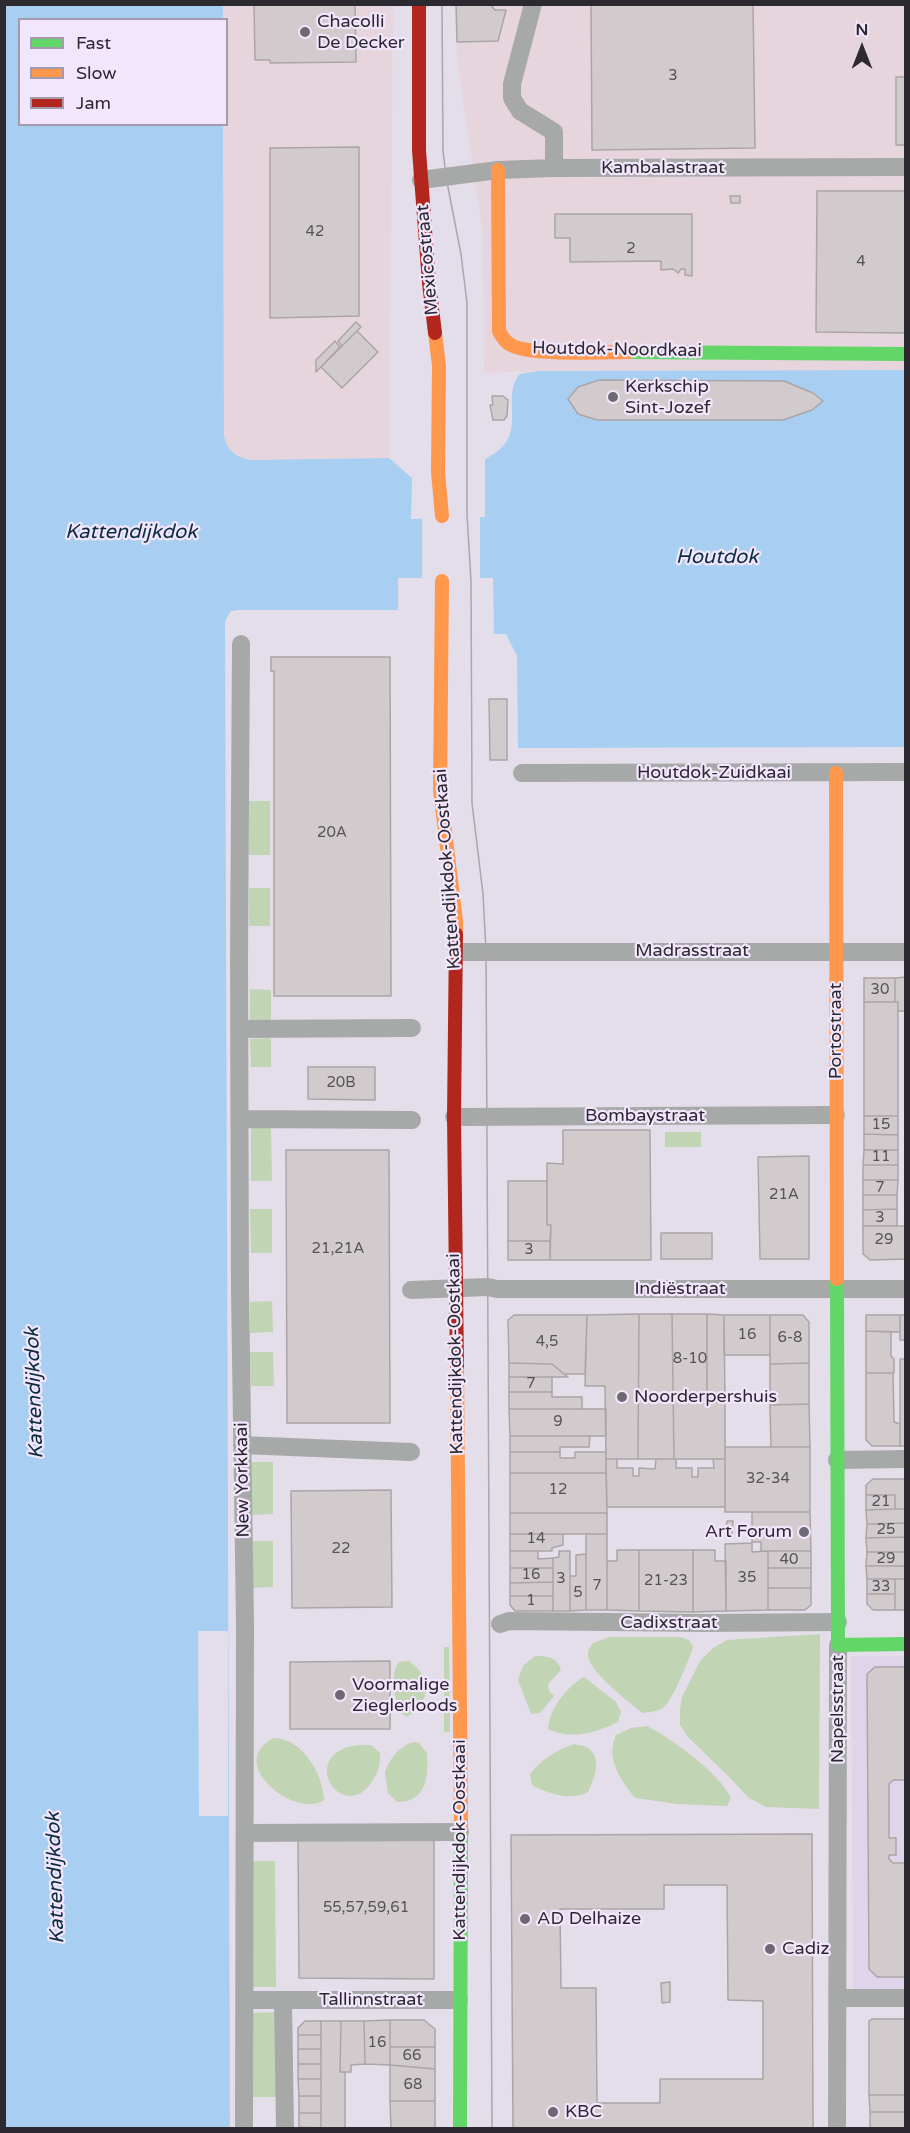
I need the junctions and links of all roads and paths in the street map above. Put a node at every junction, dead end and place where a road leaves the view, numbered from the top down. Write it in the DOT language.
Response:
graph roads {
  1 [pos="419,4"];
  2 [pos="533,4"];
  3 [pos="906,167"];
  4 [pos="554,168"];
  5 [pos="498,170"];
  6 [pos="421,180"];
  7 [pos="906,354"];
  8 [pos="442,516"];
  9 [pos="442,581"];
  10 [pos="241,644"];
  11 [pos="836,772"];
  12 [pos="906,772"];
  13 [pos="522,773"];
  14 [pos="836,951"];
  15 [pos="456,952"];
  16 [pos="906,952"];
  17 [pos="411,1028"];
  18 [pos="239,1029"];
  19 [pos="836,1115"];
  20 [pos="454,1117"];
  21 [pos="240,1119"];
  22 [pos="412,1119"];
  23 [pos="455,1289"];
  24 [pos="837,1289"];
  25 [pos="906,1289"];
  26 [pos="411,1290"];
  27 [pos="242,1445"];
  28 [pos="411,1452"];
  29 [pos="906,1459"];
  30 [pos="837,1460"];
  31 [pos="838,1622"];
  32 [pos="500,1624"];
  33 [pos="906,1644"];
  34 [pos="838,1645"];
  35 [pos="460,1832"];
  36 [pos="245,1833"];
  37 [pos="837,1998"];
  38 [pos="906,1998"];
  39 [pos="245,2000"];
  40 [pos="459,2000"];
  41 [pos="283,2001"];
  42 [pos="244,2128"];
  43 [pos="285,2128"];
  44 [pos="460,2128"];
  45 [pos="837,2128"];
  1 -- 6 [label="street, Mexicostraat"];
  2 -- 4 [label="street"];
  3 -- 4 [label="street, Kambalastraat"];
  4 -- 5 [label="street, Kambalastraat"];
  5 -- 6 [label="street, Kambalastraat"];
  5 -- 7 [label="street, Houtdok-Noordkaai"];
  6 -- 8 [label="street, Mexicostraat"];
  9 -- 15 [label="street, Kattendijkdok-Oostkaai"];
  10 -- 18 [label="street, New Yorkkaai"];
  11 -- 12 [label="street, Houtdok-Zuidkaai"];
  11 -- 13 [label="street, Houtdok-Zuidkaai"];
  11 -- 14 [label="street, Portostraat"];
  14 -- 15 [label="street, Madrasstraat"];
  14 -- 16 [label="street, Madrasstraat"];
  14 -- 19 [label="street, Portostraat"];
  15 -- 20 [label="street, Kattendijkdok-Oostkaai"];
  17 -- 18 [label="street"];
  18 -- 21 [label="street, New Yorkkaai"];
  19 -- 20 [label="street, Bombaystraat"];
  19 -- 24 [label="street, Portostraat"];
  20 -- 23 [label="street, Kattendijkdok-Oostkaai"];
  21 -- 22 [label="street"];
  21 -- 27 [label="street, New Yorkkaai"];
  23 -- 24 [label="street, Indiëstraat"];
  23 -- 26 [label="street, Indiëstraat"];
  23 -- 35 [label="street, Kattendijkdok-Oostkaai"];
  24 -- 25 [label="street, Indiëstraat"];
  24 -- 30 [label="street, Napelsstraat"];
  27 -- 28 [label="street"];
  27 -- 36 [label="street, New Yorkkaai"];
  29 -- 30 [label="street"];
  30 -- 31 [label="street, Napelsstraat"];
  31 -- 32 [label="street, Cadixstraat"];
  31 -- 34 [label="street, Napelsstraat"];
  33 -- 34 [label="street"];
  34 -- 37 [label="street, Napelsstraat"];
  35 -- 36 [label="street"];
  35 -- 40 [label="street, Kattendijkdok-Oostkaai"];
  36 -- 39 [label="street, New Yorkkaai"];
  37 -- 38 [label="street"];
  37 -- 45 [label="street, Napelsstraat"];
  39 -- 41 [label="street"];
  39 -- 42 [label="street, New Yorkkaai"];
  40 -- 41 [label="street, Tallinnstraat"];
  40 -- 44 [label="street, Kattendijkdok-Oostkaai"];
  41 -- 43 [label="street"];
}
